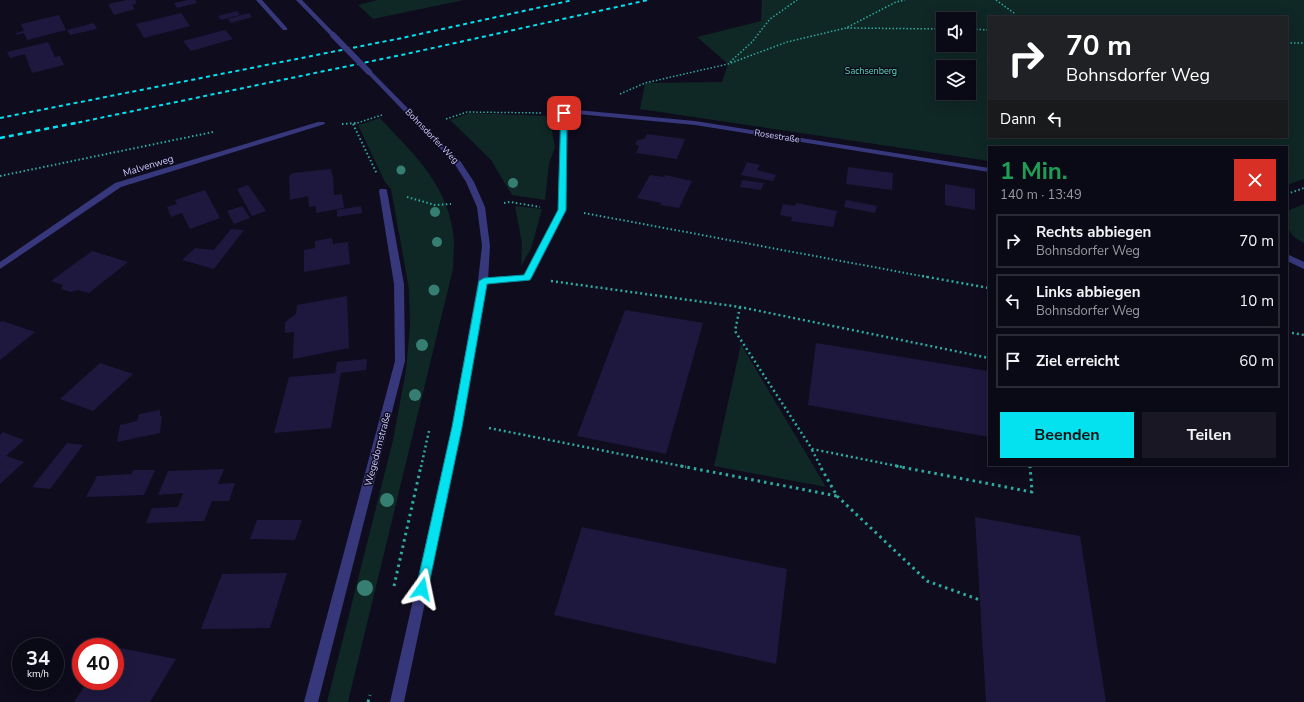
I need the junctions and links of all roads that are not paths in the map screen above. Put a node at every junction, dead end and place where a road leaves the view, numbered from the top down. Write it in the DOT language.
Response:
graph roads {
  1 [pos="259,0"];
  2 [pos="300,0"];
  3 [pos="286,29"];
  4 [pos="321,124"];
  5 [pos="988,170"];
  6 [pos="383,192"];
  7 [pos="1288,258"];
  8 [pos="0,266"];
  9 [pos="1304,266"];
  10 [pos="484,281"];
  11 [pos="311,702"];
  12 [pos="397,702"];
  1 -- 3 [label="street"];
  2 -- 10 [label="street, Bohnsdorfer Weg, bridge"];
  4 -- 8 [label="street, Malvenweg"];
  5 -- 10 [label="street, Rosestraße"];
  6 -- 11 [label="street, Wegedornstraße"];
  7 -- 9 [label="street"];
  10 -- 12 [label="street, Bohnsdorfer Weg"];
}
